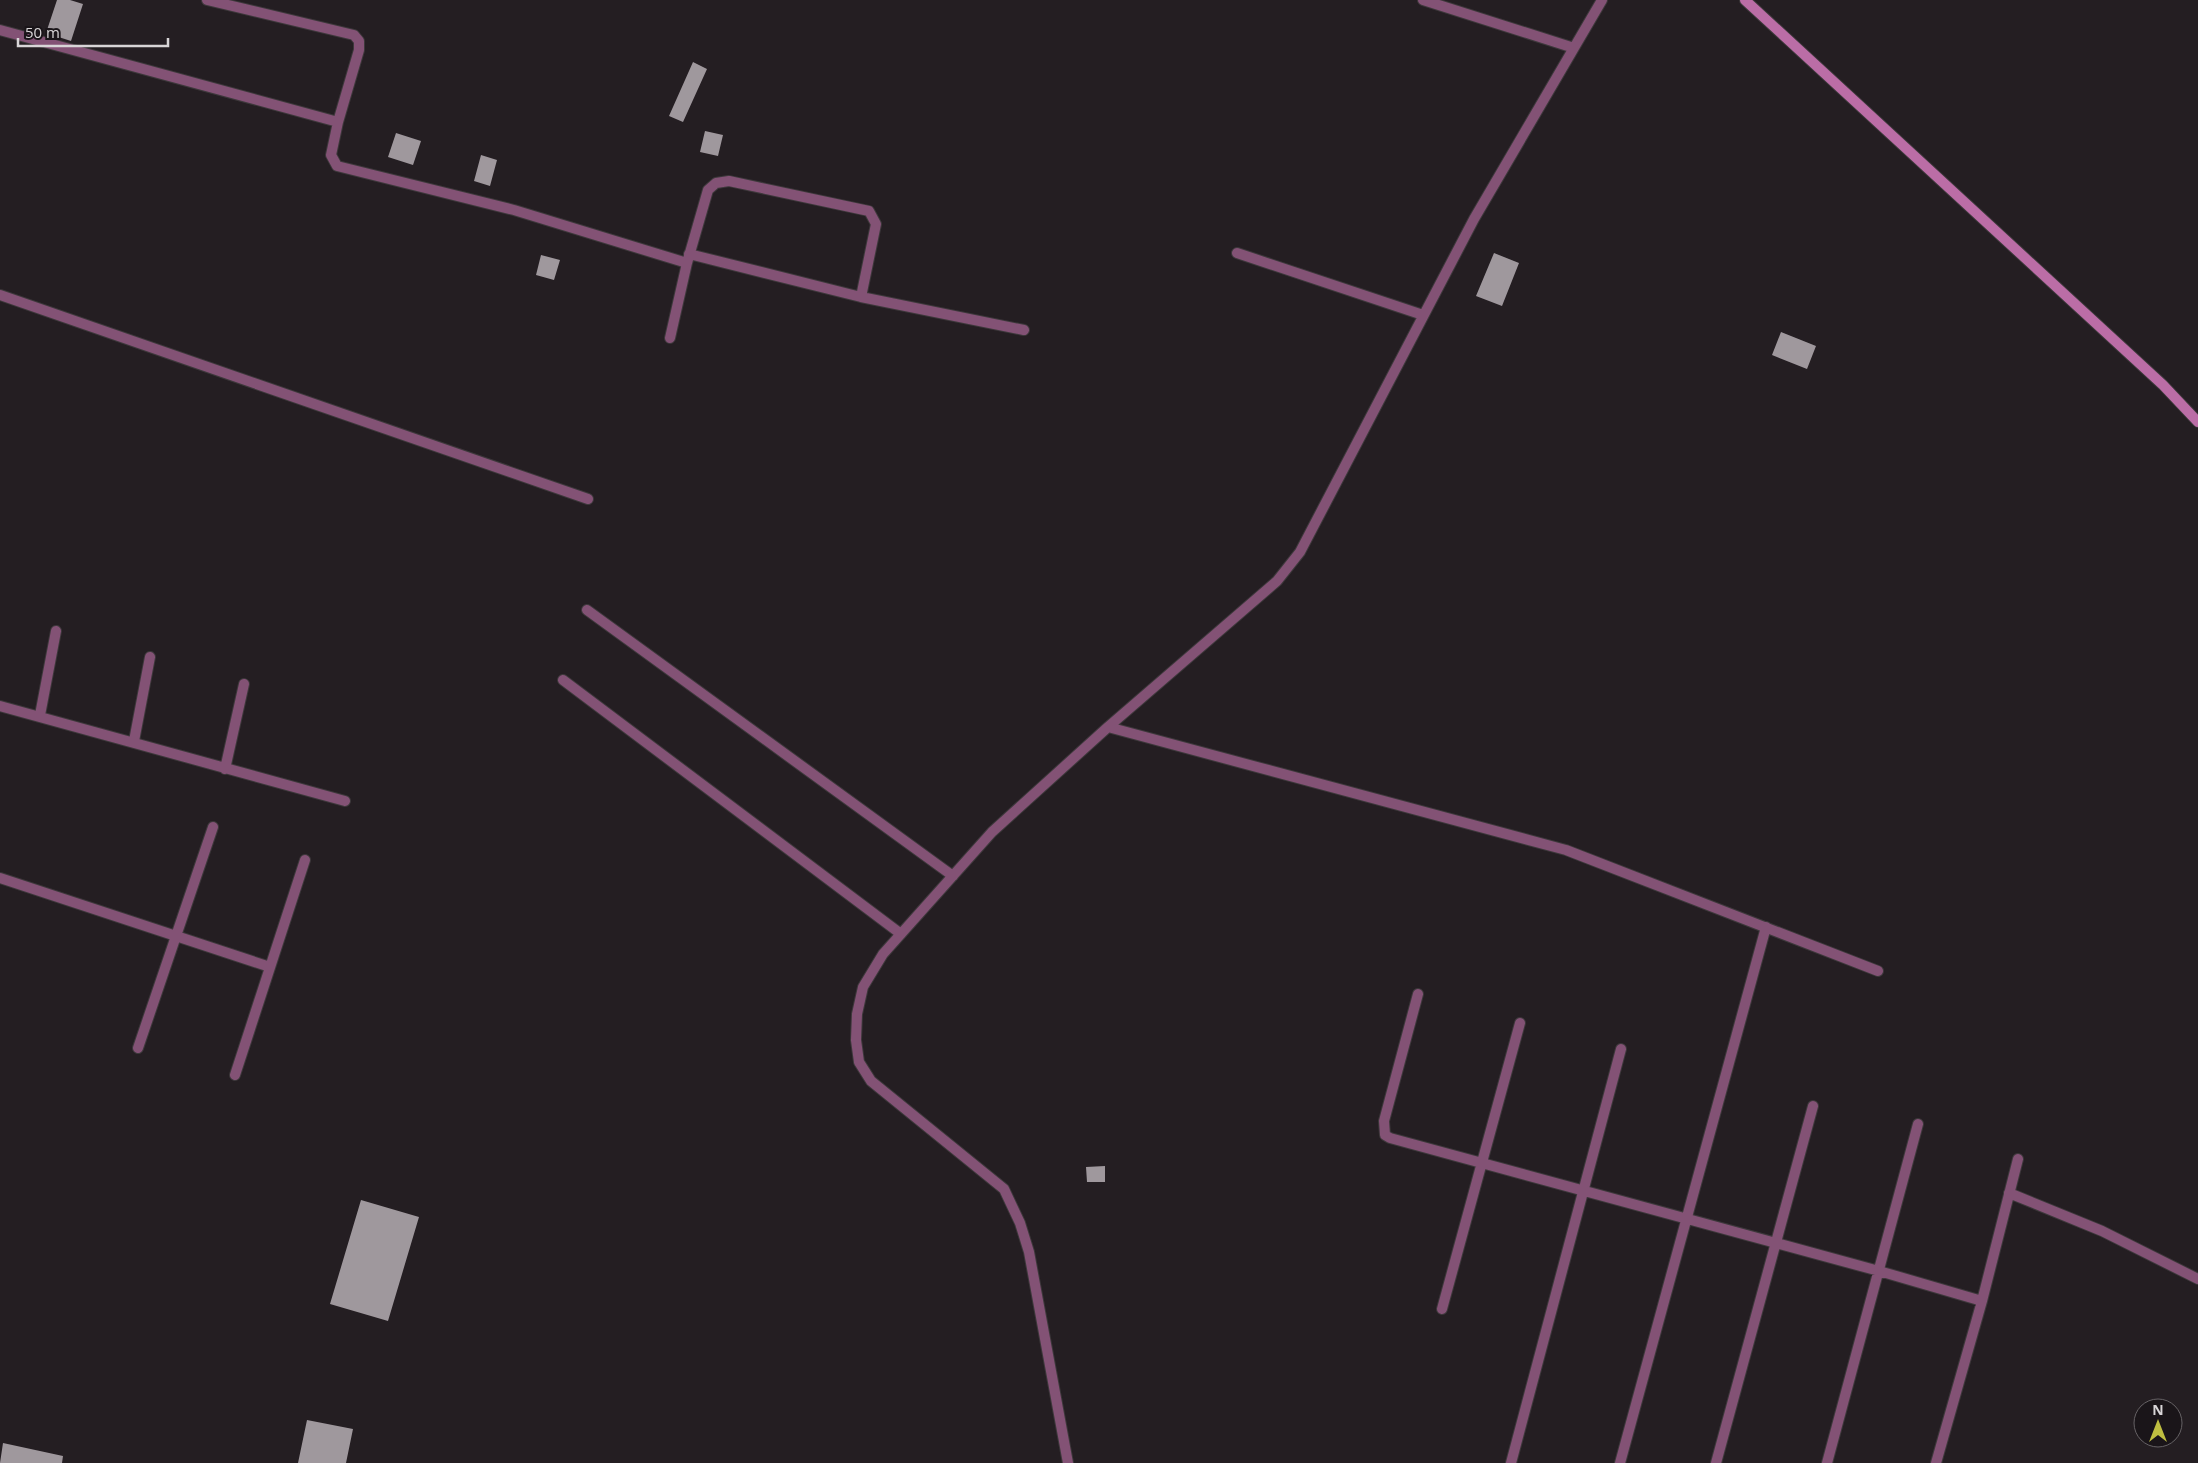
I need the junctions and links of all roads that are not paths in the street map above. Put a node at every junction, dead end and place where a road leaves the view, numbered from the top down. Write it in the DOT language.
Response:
graph roads {
  1 [pos="207,0"];
  2 [pos="1423,0"];
  3 [pos="1602,0"];
  4 [pos="1744,0"];
  5 [pos="0,30"];
  6 [pos="1574,48"];
  7 [pos="338,122"];
  8 [pos="1236,253"];
  9 [pos="688,259"];
  10 [pos="0,295"];
  11 [pos="861,297"];
  12 [pos="1423,315"];
  13 [pos="1024,330"];
  14 [pos="670,338"];
  15 [pos="2198,422"];
  16 [pos="588,499"];
  17 [pos="587,610"];
  18 [pos="56,632"];
  19 [pos="150,657"];
  20 [pos="563,680"];
  21 [pos="244,684"];
  22 [pos="0,706"];
  23 [pos="40,715"];
  24 [pos="1108,727"];
  25 [pos="134,741"];
  26 [pos="225,769"];
  27 [pos="345,801"];
  28 [pos="213,827"];
  29 [pos="306,860"];
  30 [pos="953,876"];
  31 [pos="0,878"];
  32 [pos="1766,927"];
  33 [pos="901,934"];
  34 [pos="176,936"];
  35 [pos="270,967"];
  36 [pos="1878,971"];
  37 [pos="1418,994"];
  38 [pos="1520,1023"];
  39 [pos="138,1048"];
  40 [pos="1621,1049"];
  41 [pos="235,1075"];
  42 [pos="1813,1106"];
  43 [pos="1918,1124"];
  44 [pos="2018,1158"];
  45 [pos="1482,1164"];
  46 [pos="1582,1191"];
  47 [pos="2009,1193"];
  48 [pos="1687,1220"];
  49 [pos="1777,1243"];
  50 [pos="1879,1271"];
  51 [pos="2198,1279"];
  52 [pos="1982,1301"];
  53 [pos="1442,1310"];
  54 [pos="1068,1463"];
  55 [pos="1511,1463"];
  56 [pos="1620,1463"];
  57 [pos="1716,1463"];
  58 [pos="1827,1463"];
  59 [pos="1936,1463"];
  1 -- 7 [label="street"];
  2 -- 6 [label="street"];
  3 -- 6 [label="street"];
  4 -- 15 [label="main road"];
  5 -- 7 [label="street"];
  6 -- 12 [label="street"];
  7 -- 9 [label="street"];
  8 -- 12 [label="street"];
  9 -- 11 [label="street"];
  9 -- 11 [label="street"];
  9 -- 14 [label="street"];
  10 -- 16 [label="street"];
  11 -- 13 [label="street"];
  12 -- 24 [label="street"];
  17 -- 30 [label="street"];
  18 -- 23 [label="street"];
  19 -- 25 [label="street"];
  20 -- 33 [label="street"];
  21 -- 26 [label="street"];
  22 -- 23 [label="street"];
  23 -- 25 [label="street"];
  24 -- 30 [label="street"];
  24 -- 32 [label="street"];
  25 -- 26 [label="street"];
  26 -- 27 [label="street"];
  28 -- 34 [label="street"];
  29 -- 35 [label="street"];
  30 -- 33 [label="street"];
  31 -- 34 [label="street"];
  32 -- 36 [label="street"];
  32 -- 48 [label="street"];
  33 -- 54 [label="street"];
  34 -- 35 [label="street"];
  34 -- 39 [label="street"];
  35 -- 41 [label="street"];
  37 -- 45 [label="street"];
  38 -- 45 [label="street"];
  40 -- 46 [label="street"];
  42 -- 49 [label="street"];
  43 -- 50 [label="street"];
  44 -- 47 [label="street"];
  45 -- 46 [label="street"];
  45 -- 53 [label="street"];
  46 -- 48 [label="street"];
  46 -- 55 [label="street"];
  47 -- 51 [label="street"];
  47 -- 52 [label="street"];
  48 -- 49 [label="street"];
  48 -- 56 [label="street"];
  49 -- 50 [label="street"];
  49 -- 57 [label="street"];
  50 -- 52 [label="street"];
  50 -- 58 [label="street"];
  52 -- 59 [label="street"];
}
